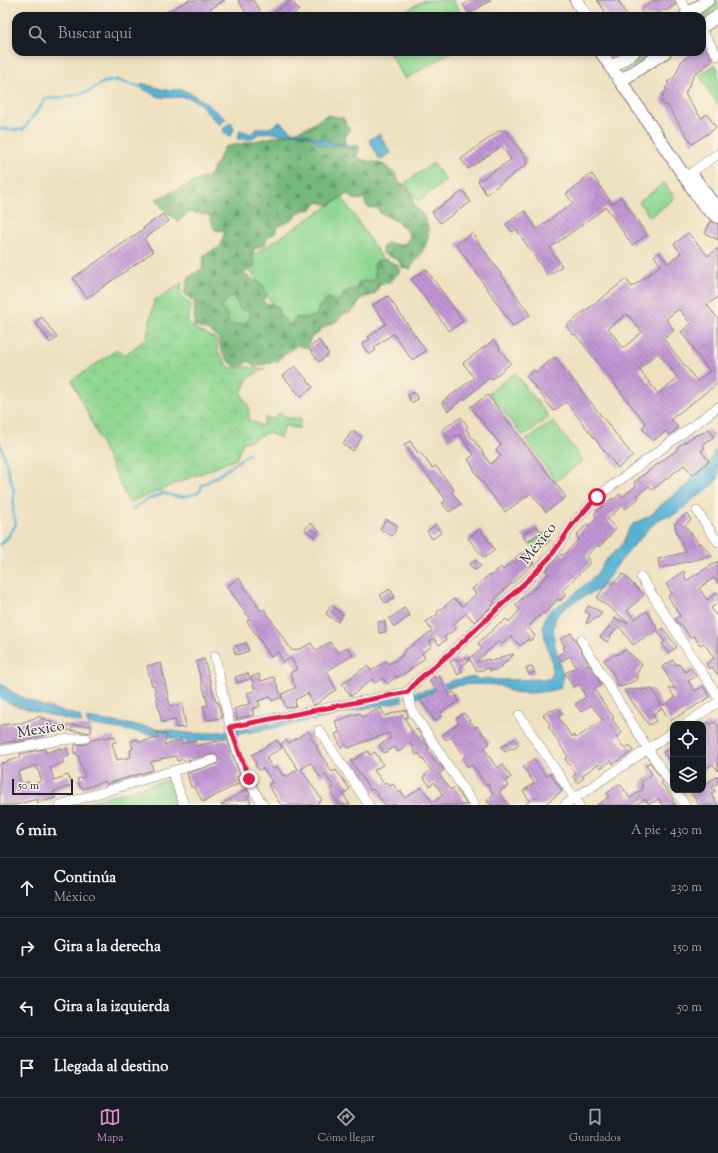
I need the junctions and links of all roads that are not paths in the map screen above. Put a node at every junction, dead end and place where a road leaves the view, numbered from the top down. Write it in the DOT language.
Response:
graph roads {
  1 [pos="567,0"];
  2 [pos="576,0"];
  3 [pos="680,0"];
  4 [pos="708,0"];
  5 [pos="574,12"];
  6 [pos="584,12"];
  7 [pos="686,12"];
  8 [pos="692,12"];
  9 [pos="718,16"];
  10 [pos="706,24"];
  11 [pos="706,38"];
  12 [pos="605,56"];
  13 [pos="611,56"];
  14 [pos="628,56"];
  15 [pos="659,56"];
  16 [pos="718,56"];
  17 [pos="614,66"];
  18 [pos="623,79"];
  19 [pos="718,154"];
  20 [pos="687,175"];
  21 [pos="718,206"];
  22 [pos="718,217"];
  23 [pos="718,407"];
  24 [pos="697,510"];
  25 [pos="718,542"];
  26 [pos="641,577"];
  27 [pos="581,640"];
  28 [pos="215,656"];
  29 [pos="409,697"];
  30 [pos="718,697"];
  31 [pos="718,702"];
  32 [pos="519,715"];
  33 [pos="690,721"];
  34 [pos="230,727"];
  35 [pos="319,730"];
  36 [pos="670,734"];
  37 [pos="86,738"];
  38 [pos="648,749"];
  39 [pos="0,751"];
  40 [pos="213,760"];
  41 [pos="172,771"];
  42 [pos="670,782"];
  43 [pos="677,793"];
  44 [pos="577,802"];
  45 [pos="60,805"];
  46 [pos="184,805"];
  47 [pos="263,805"];
  48 [pos="369,805"];
  49 [pos="474,805"];
  50 [pos="565,805"];
  51 [pos="685,805"];
  1 -- 5 [label="street"];
  2 -- 6 [label="street"];
  3 -- 7 [label="street"];
  4 -- 8 [label="street"];
  9 -- 10 [label="street"];
  11 -- 16 [label="street"];
  12 -- 17 [label="street"];
  13 -- 17 [label="street"];
  14 -- 17 [label="street"];
  15 -- 18 [label="street"];
  17 -- 18 [label="street"];
  18 -- 20 [label="street"];
  19 -- 20 [label="street"];
  20 -- 21 [label="street"];
  20 -- 22 [label="street"];
  23 -- 29 [label="street, México"];
  24 -- 25 [label="street"];
  26 -- 30 [label="street"];
  27 -- 38 [label="street"];
  28 -- 34 [label="street"];
  29 -- 34 [label="street"];
  29 -- 49 [label="street"];
  31 -- 33 [label="street"];
  32 -- 44 [label="street"];
  34 -- 47 [label="street"];
  35 -- 48 [label="street"];
  36 -- 38 [label="street"];
  37 -- 39 [label="street, Mexico"];
  38 -- 42 [label="street"];
  38 -- 44 [label="street"];
  40 -- 41 [label="street"];
  41 -- 45 [label="street"];
  41 -- 46 [label="street"];
  43 -- 51 [label="street"];
  44 -- 50 [label="street"];
}
